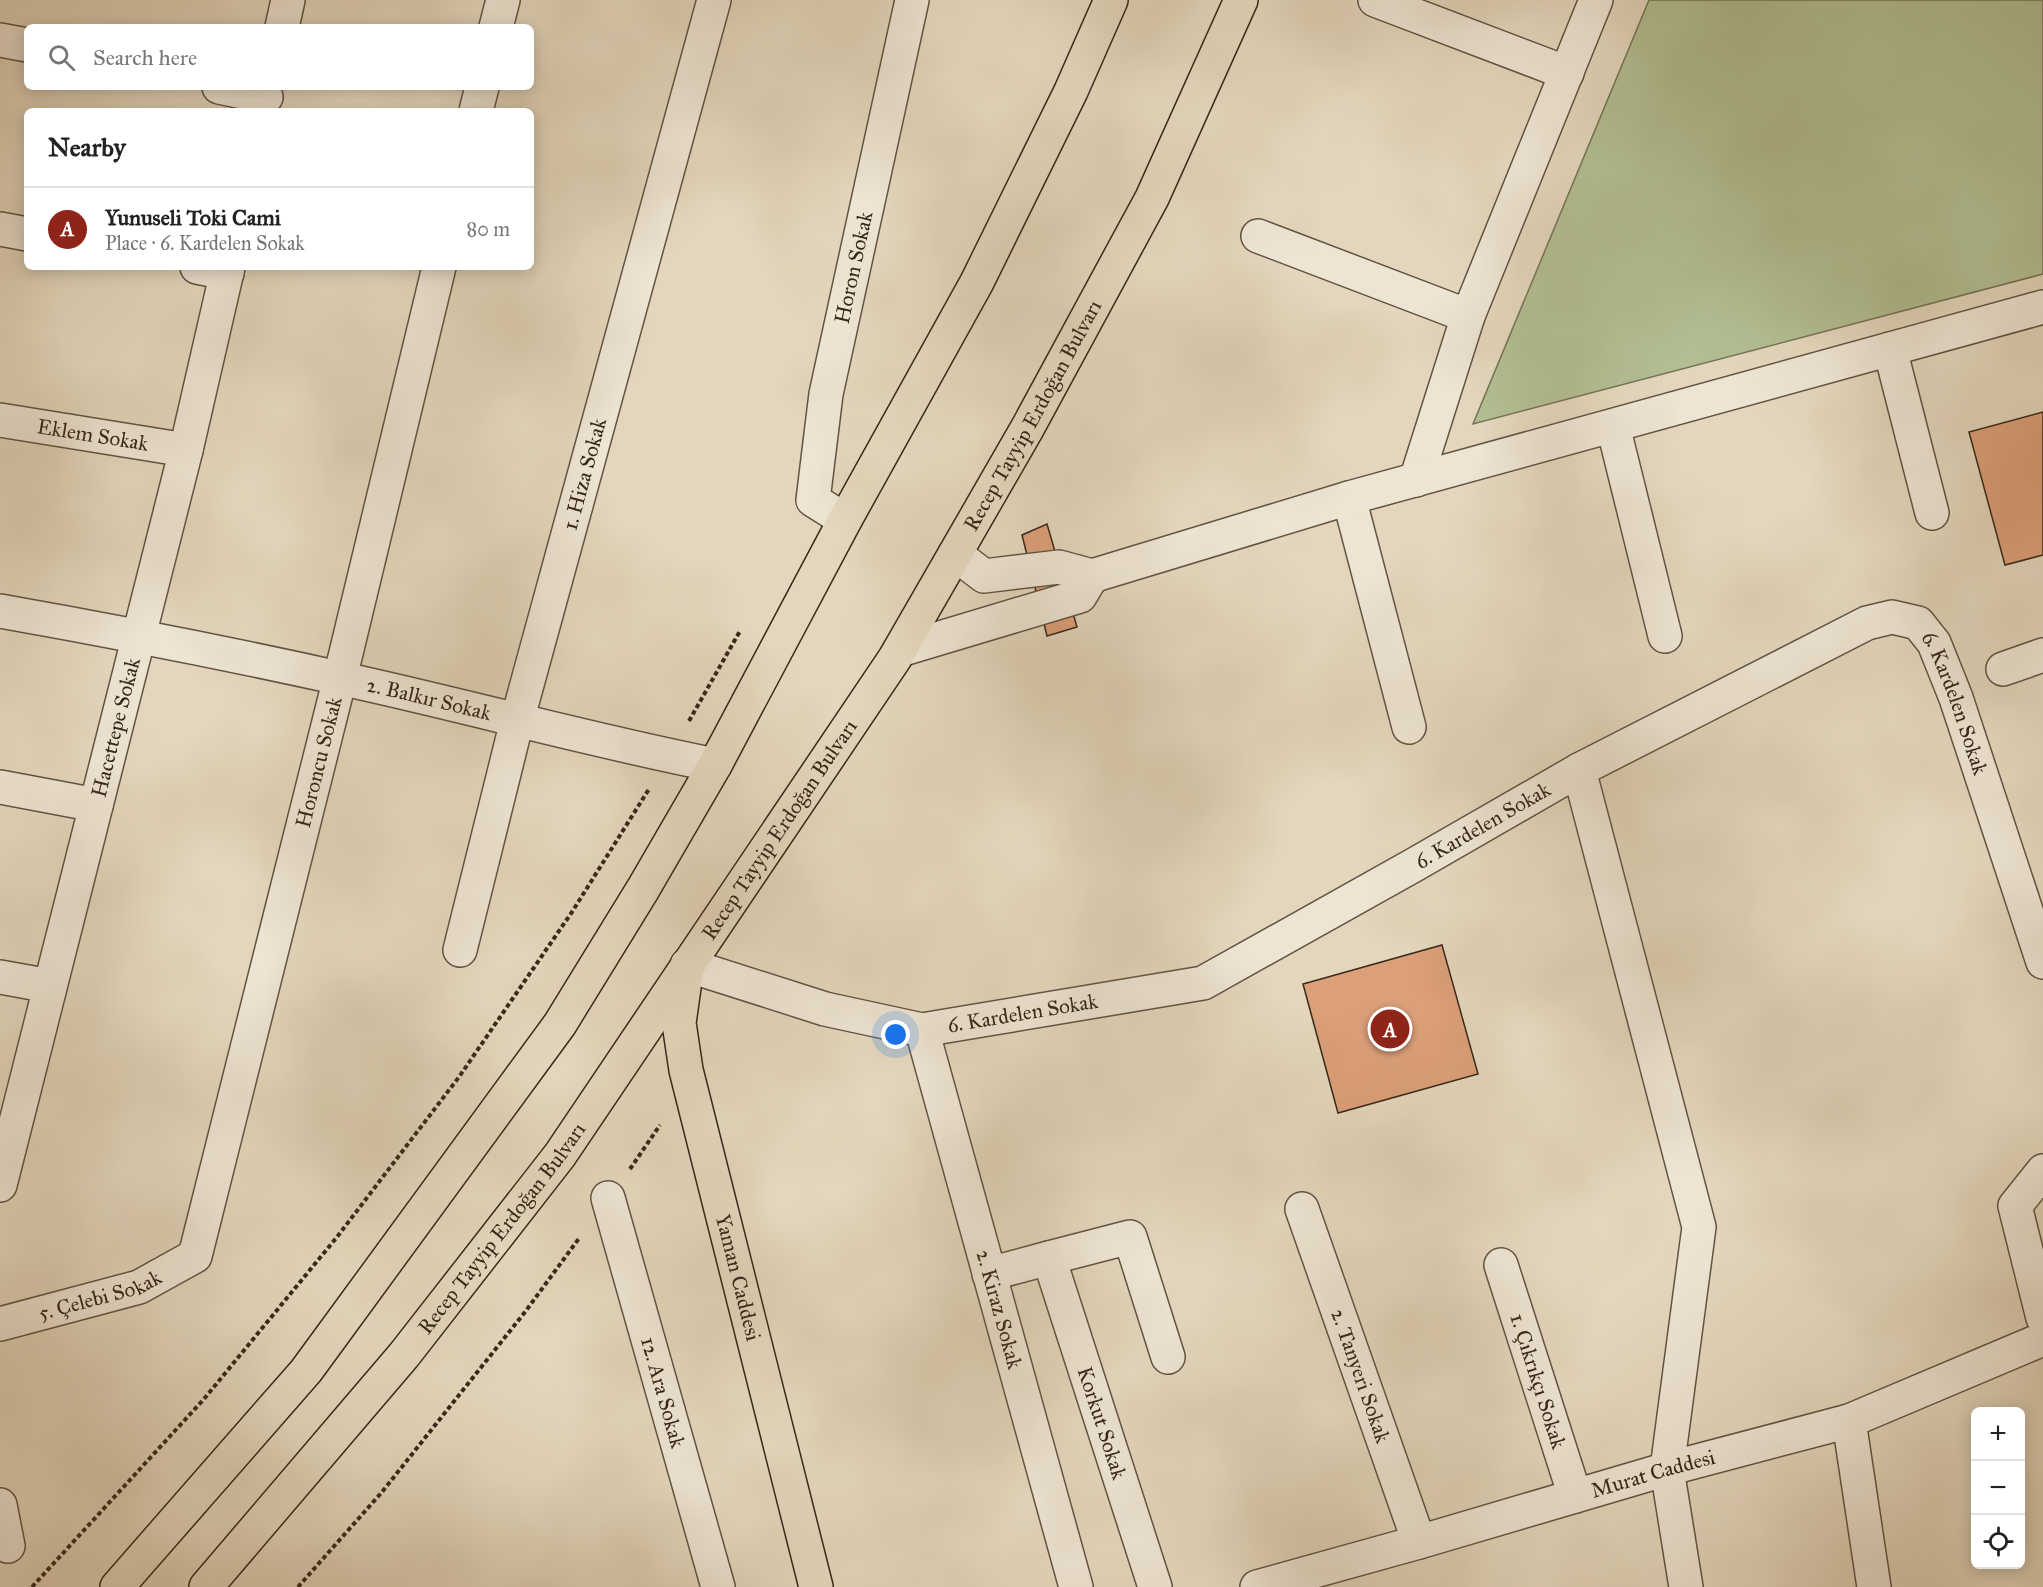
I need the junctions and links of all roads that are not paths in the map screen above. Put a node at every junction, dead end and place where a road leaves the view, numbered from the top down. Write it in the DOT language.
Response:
graph roads {
  1 [pos="288,0"];
  2 [pos="503,0"];
  3 [pos="714,0"];
  4 [pos="912,0"];
  5 [pos="1111,0"];
  6 [pos="1240,0"];
  7 [pos="1375,0"];
  8 [pos="1596,0"];
  9 [pos="283,24"];
  10 [pos="497,24"];
  11 [pos="0,40"];
  12 [pos="24,44"];
  13 [pos="1567,73"];
  14 [pos="232,90"];
  15 [pos="481,90"];
  16 [pos="266,98"];
  17 [pos="477,108"];
  18 [pos="0,229"];
  19 [pos="24,233"];
  20 [pos="1258,236"];
  21 [pos="217,270"];
  22 [pos="438,270"];
  23 [pos="2043,307"];
  24 [pos="1468,316"];
  25 [pos="1890,349"];
  26 [pos="0,420"];
  27 [pos="1613,426"];
  28 [pos="186,450"];
  29 [pos="1416,480"];
  30 [pos="1349,498"];
  31 [pos="1932,513"];
  32 [pos="845,520"];
  33 [pos="956,554"];
  34 [pos="1092,576"];
  35 [pos="0,611"];
  36 [pos="139,636"];
  37 [pos="1665,636"];
  38 [pos="900,650"];
  39 [pos="2043,655"];
  40 [pos="2003,669"];
  41 [pos="340,678"];
  42 [pos="517,721"];
  43 [pos="1409,727"];
  44 [pos="715,765"];
  45 [pos="1580,770"];
  46 [pos="0,787"];
  47 [pos="96,805"];
  48 [pos="460,950"];
  49 [pos="2043,962"];
  50 [pos="687,965"];
  51 [pos="0,978"];
  52 [pos="50,986"];
  53 [pos="922,1030"];
  54 [pos="2,1169"];
  55 [pos="2043,1171"];
  56 [pos="608,1198"];
  57 [pos="1302,1209"];
  58 [pos="195,1256"];
  59 [pos="1049,1258"];
  60 [pos="1501,1265"];
  61 [pos="989,1274"];
  62 [pos="2043,1318"];
  63 [pos="0,1324"];
  64 [pos="2043,1340"];
  65 [pos="1168,1357"];
  66 [pos="306,1371"];
  67 [pos="1849,1421"];
  68 [pos="1667,1469"];
  69 [pos="1575,1496"];
  70 [pos="0,1505"];
  71 [pos="1419,1542"];
  72 [pos="8,1546"];
  73 [pos="117,1587"];
  74 [pos="144,1587"];
  75 [pos="206,1587"];
  76 [pos="718,1587"];
  77 [pos="816,1587"];
  78 [pos="1076,1587"];
  79 [pos="1155,1587"];
  80 [pos="1257,1587"];
  81 [pos="1686,1587"];
  82 [pos="1874,1587"];
  1 -- 9 [label="street"];
  2 -- 10 [label="street"];
  3 -- 42 [label="street, 1. Hiza Sokak"];
  4 -- 32 [label="street, Horon Sokak"];
  5 -- 32 [label="main road"];
  6 -- 33 [label="main road, Recep Tayyip Erdoğan Bulvarı"];
  7 -- 13 [label="street"];
  8 -- 13 [label="street"];
  11 -- 12 [label="street"];
  13 -- 24 [label="street"];
  14 -- 16 [label="street"];
  15 -- 17 [label="street"];
  18 -- 19 [label="street"];
  20 -- 24 [label="street"];
  21 -- 28 [label="street, Hacettepe Sokak"];
  22 -- 41 [label="street, Horoncu Sokak"];
  23 -- 25 [label="street"];
  24 -- 29 [label="street"];
  25 -- 27 [label="street"];
  25 -- 31 [label="street"];
  26 -- 28 [label="street, Eklem Sokak"];
  27 -- 29 [label="street"];
  27 -- 37 [label="street"];
  28 -- 36 [label="street, Hacettepe Sokak"];
  29 -- 30 [label="street"];
  30 -- 34 [label="street"];
  30 -- 43 [label="street"];
  32 -- 44 [label="main road"];
  33 -- 34 [label="street"];
  33 -- 38 [label="main road, Recep Tayyip Erdoğan Bulvarı"];
  34 -- 38 [label="street"];
  35 -- 36 [label="street, 2. Balkır Sokak"];
  36 -- 41 [label="street, 2. Balkır Sokak"];
  36 -- 47 [label="street, Hacettepe Sokak"];
  38 -- 50 [label="main road, Recep Tayyip Erdoğan Bulvarı"];
  39 -- 40 [label="street"];
  41 -- 42 [label="street, 2. Balkır Sokak"];
  41 -- 58 [label="street, Horoncu Sokak"];
  42 -- 44 [label="street, 2. Balkır Sokak"];
  42 -- 48 [label="street, 1. Hiza Sokak"];
  44 -- 66 [label="main road"];
  45 -- 49 [label="street, 6. Kardelen Sokak"];
  45 -- 53 [label="street, 6. Kardelen Sokak"];
  45 -- 68 [label="street"];
  46 -- 47 [label="street"];
  47 -- 52 [label="street, Hacettepe Sokak"];
  50 -- 53 [label="street, 6. Kardelen Sokak"];
  50 -- 75 [label="main road, Recep Tayyip Erdoğan Bulvarı"];
  50 -- 77 [label="main road, Yaman Caddesi"];
  51 -- 52 [label="street"];
  52 -- 54 [label="street, Hacettepe Sokak"];
  53 -- 61 [label="street, 2. Kiraz Sokak"];
  55 -- 62 [label="street"];
  56 -- 76 [label="street, 12. Ara Sokak"];
  57 -- 71 [label="street, 2. Tanyeri Sokak"];
  58 -- 63 [label="street, 5. Çelebi Sokak"];
  59 -- 61 [label="street"];
  59 -- 65 [label="street"];
  59 -- 79 [label="street, Korkut Sokak"];
  60 -- 69 [label="street, 1. Çıkrıkçı Sokak"];
  61 -- 78 [label="street, 2. Kiraz Sokak"];
  64 -- 67 [label="street, Murat Caddesi"];
  66 -- 73 [label="main road"];
  66 -- 74 [label="main road"];
  67 -- 68 [label="street, Murat Caddesi"];
  67 -- 82 [label="street"];
  68 -- 69 [label="street, Murat Caddesi"];
  68 -- 81 [label="street"];
  69 -- 71 [label="street, Murat Caddesi"];
  70 -- 72 [label="street"];
  71 -- 80 [label="street, Murat Caddesi"];
}
